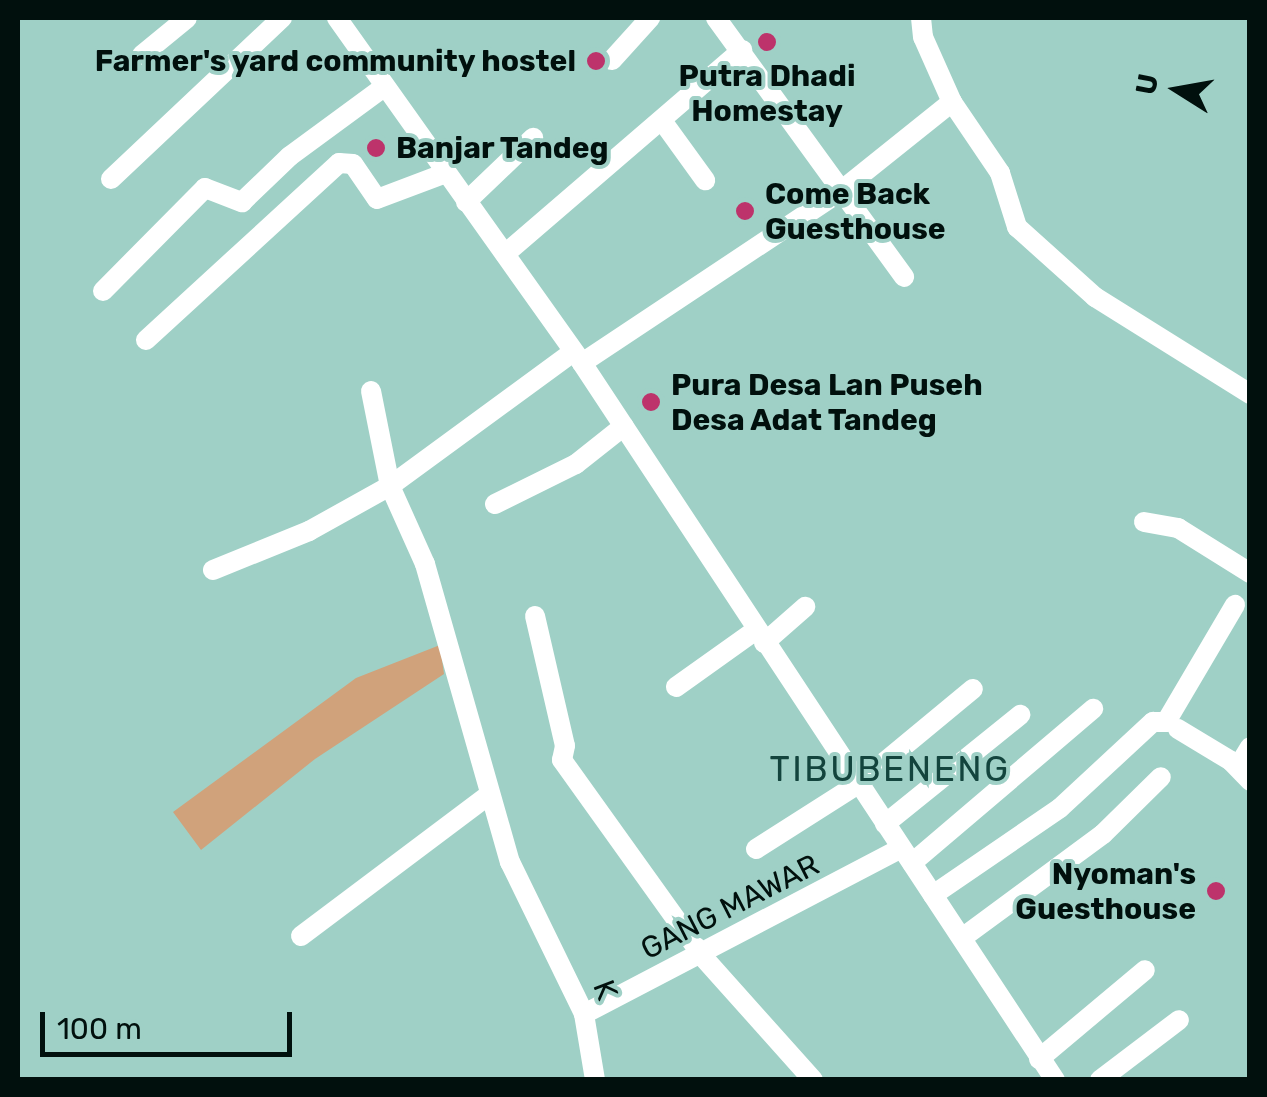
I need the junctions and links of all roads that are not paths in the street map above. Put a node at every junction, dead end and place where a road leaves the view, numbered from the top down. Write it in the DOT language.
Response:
graph roads {
  1 [pos="187,18"];
  2 [pos="282,18"];
  3 [pos="337,18"];
  4 [pos="650,18"];
  5 [pos="716,18"];
  6 [pos="921,18"];
  7 [pos="742,50"];
  8 [pos="142,55"];
  9 [pos="612,60"];
  10 [pos="384,87"];
  11 [pos="952,102"];
  12 [pos="662,122"];
  13 [pos="533,138"];
  14 [pos="446,174"];
  15 [pos="111,179"];
  16 [pos="705,180"];
  17 [pos="842,190"];
  18 [pos="466,202"];
  19 [pos="505,254"];
  20 [pos="904,277"];
  21 [pos="103,290"];
  22 [pos="146,340"];
  23 [pos="578,358"];
  24 [pos="371,391"];
  25 [pos="1250,394"];
  26 [pos="624,426"];
  27 [pos="390,486"];
  28 [pos="495,504"];
  29 [pos="1144,522"];
  30 [pos="213,570"];
  31 [pos="1250,573"];
  32 [pos="1235,605"];
  33 [pos="805,607"];
  34 [pos="535,616"];
  35 [pos="760,636"];
  36 [pos="676,686"];
  37 [pos="973,689"];
  38 [pos="1094,709"];
  39 [pos="1020,715"];
  40 [pos="1178,729"];
  41 [pos="1250,747"];
  42 [pos="1244,774"];
  43 [pos="1161,776"];
  44 [pos="858,784"];
  45 [pos="490,794"];
  46 [pos="885,824"];
  47 [pos="756,848"];
  48 [pos="906,856"];
  49 [pos="933,895"];
  50 [pos="301,936"];
  51 [pos="962,938"];
  52 [pos="703,957"];
  53 [pos="1144,970"];
  54 [pos="584,1014"];
  55 [pos="1179,1020"];
  56 [pos="1039,1059"];
  57 [pos="595,1080"];
  58 [pos="812,1080"];
  59 [pos="1055,1080"];
  60 [pos="1100,1080"];
  1 -- 8 [label="street"];
  2 -- 15 [label="street"];
  3 -- 10 [label="street"];
  4 -- 9 [label="street"];
  5 -- 7 [label="street"];
  6 -- 11 [label="street"];
  7 -- 12 [label="street"];
  7 -- 17 [label="street"];
  10 -- 14 [label="street"];
  10 -- 21 [label="street"];
  11 -- 17 [label="street"];
  11 -- 25 [label="street"];
  12 -- 16 [label="street"];
  12 -- 19 [label="street"];
  13 -- 18 [label="street"];
  14 -- 18 [label="street"];
  14 -- 22 [label="street"];
  17 -- 20 [label="street"];
  17 -- 23 [label="street"];
  18 -- 19 [label="street"];
  19 -- 23 [label="street"];
  23 -- 26 [label="street"];
  23 -- 27 [label="street"];
  24 -- 27 [label="street, K"];
  26 -- 28 [label="street"];
  26 -- 35 [label="street"];
  27 -- 30 [label="street"];
  27 -- 45 [label="street, K"];
  29 -- 31 [label="street"];
  32 -- 49 [label="street"];
  33 -- 35 [label="street"];
  34 -- 52 [label="street"];
  35 -- 36 [label="street"];
  35 -- 44 [label="street"];
  37 -- 44 [label="street"];
  38 -- 48 [label="street, GANG MAWAR"];
  39 -- 46 [label="street"];
  40 -- 42 [label="street"];
  41 -- 42 [label="street"];
  43 -- 51 [label="street"];
  44 -- 46 [label="street"];
  44 -- 47 [label="street"];
  45 -- 50 [label="street"];
  45 -- 54 [label="street, K"];
  46 -- 48 [label="street"];
  48 -- 49 [label="street"];
  48 -- 52 [label="street, GANG MAWAR"];
  49 -- 51 [label="street"];
  51 -- 56 [label="street"];
  52 -- 54 [label="street, GANG MAWAR"];
  52 -- 58 [label="street"];
  53 -- 56 [label="street"];
  54 -- 57 [label="street, K"];
  55 -- 60 [label="street"];
  56 -- 59 [label="street"];
}
